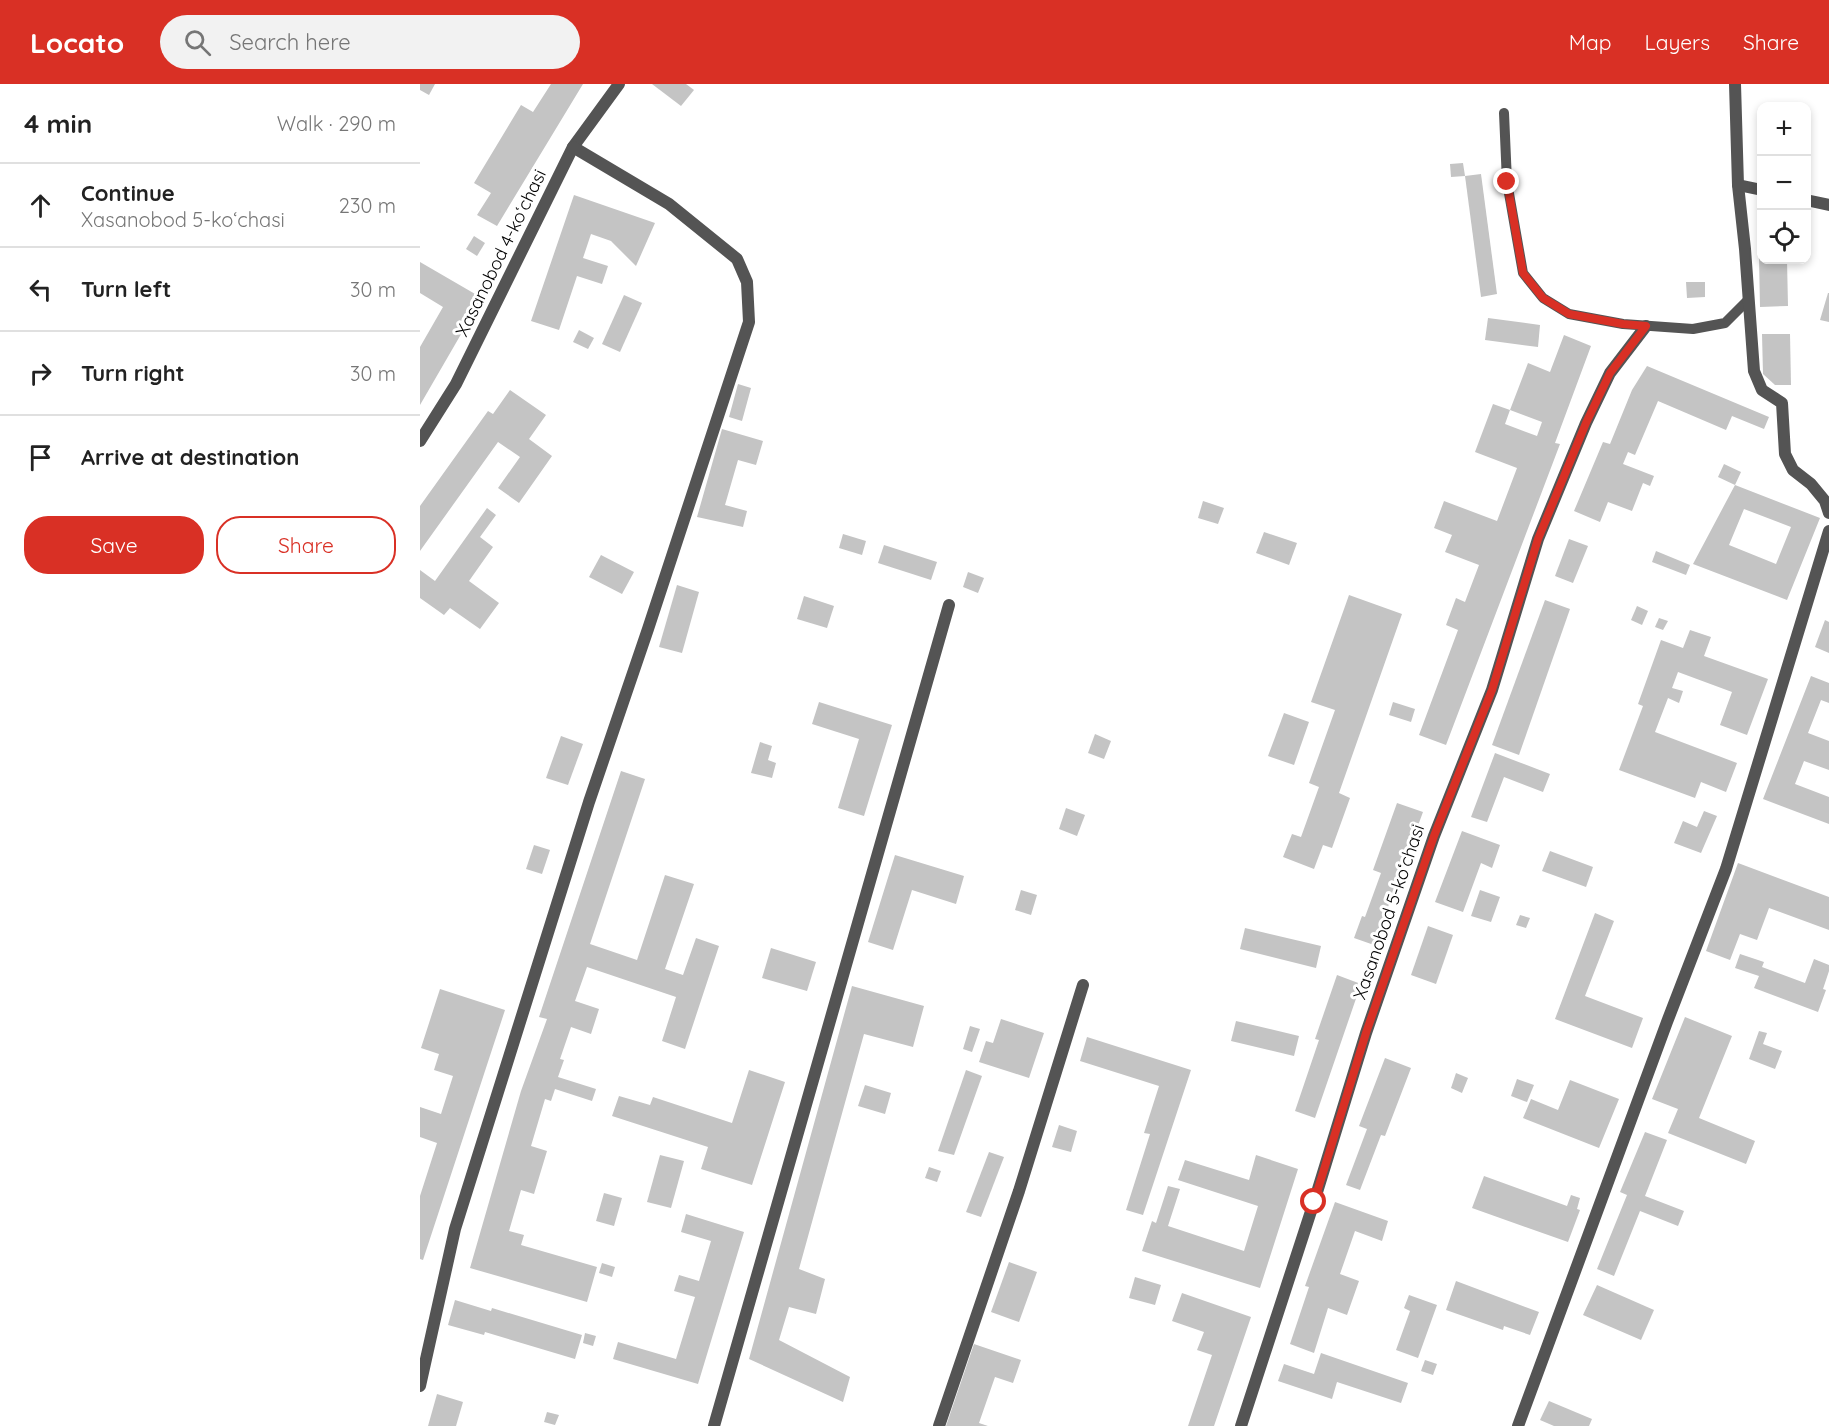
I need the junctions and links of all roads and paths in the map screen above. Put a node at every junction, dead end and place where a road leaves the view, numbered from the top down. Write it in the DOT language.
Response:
graph roads {
  1 [pos="619,84"];
  2 [pos="1735,84"];
  3 [pos="1504,113"];
  4 [pos="573,147"];
  5 [pos="1738,185"];
  6 [pos="1757,189"];
  7 [pos="1811,201"];
  8 [pos="1829,206"];
  9 [pos="1749,298"];
  10 [pos="1646,326"];
  11 [pos="420,441"];
  12 [pos="1829,513"];
  13 [pos="1829,531"];
  14 [pos="950,605"];
  15 [pos="1083,985"];
  16 [pos="420,1386"];
  17 [pos="714,1426"];
  18 [pos="939,1426"];
  19 [pos="1241,1426"];
  20 [pos="1518,1426"];
  1 -- 4 [label="street, Xasanobod 4-koʻchasi"];
  2 -- 5 [label="street"];
  3 -- 10 [label="lane"];
  4 -- 11 [label="street, Xasanobod 4-koʻchasi"];
  4 -- 16 [label="street"];
  5 -- 6 [label="street"];
  5 -- 9 [label="street"];
  7 -- 8 [label="street"];
  9 -- 10 [label="lane"];
  9 -- 12 [label="street"];
  10 -- 19 [label="street, Xasanobod 5-koʻchasi"];
  13 -- 20 [label="street"];
  14 -- 17 [label="street"];
  15 -- 18 [label="street"];
}
